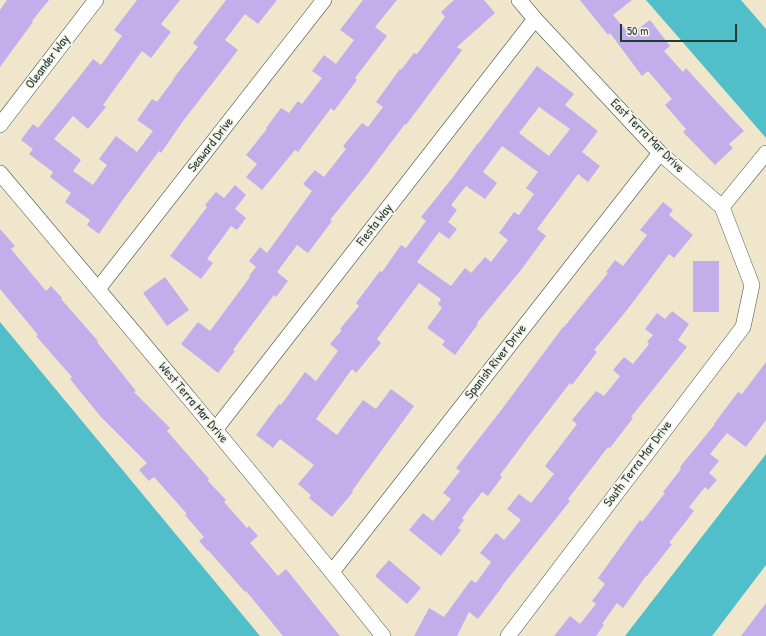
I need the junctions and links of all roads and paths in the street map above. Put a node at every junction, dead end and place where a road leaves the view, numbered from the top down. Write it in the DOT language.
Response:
graph roads {
  1 [pos="96,0"];
  2 [pos="324,0"];
  3 [pos="519,0"];
  4 [pos="535,19"];
  5 [pos="0,125"];
  6 [pos="660,153"];
  7 [pos="766,153"];
  8 [pos="0,173"];
  9 [pos="722,207"];
  10 [pos="752,285"];
  11 [pos="98,289"];
  12 [pos="215,430"];
  13 [pos="332,572"];
  14 [pos="383,636"];
  15 [pos="508,636"];
  1 -- 5 [label="street, Oleander Way"];
  2 -- 11 [label="street, Seaward Drive"];
  3 -- 4 [label="street, East Terra Mar Drive"];
  4 -- 6 [label="street, East Terra Mar Drive"];
  4 -- 12 [label="street, Fiesta Way"];
  6 -- 9 [label="street, East Terra Mar Drive"];
  6 -- 13 [label="street, Spanish River Drive"];
  7 -- 9 [label="street"];
  8 -- 11 [label="street, West Terra Mar Drive"];
  9 -- 10 [label="street, East Terra Mar Drive"];
  10 -- 15 [label="street, South Terra Mar Drive"];
  11 -- 12 [label="street, West Terra Mar Drive"];
  12 -- 13 [label="street, West Terra Mar Drive"];
  13 -- 14 [label="street, West Terra Mar Drive"];
}
